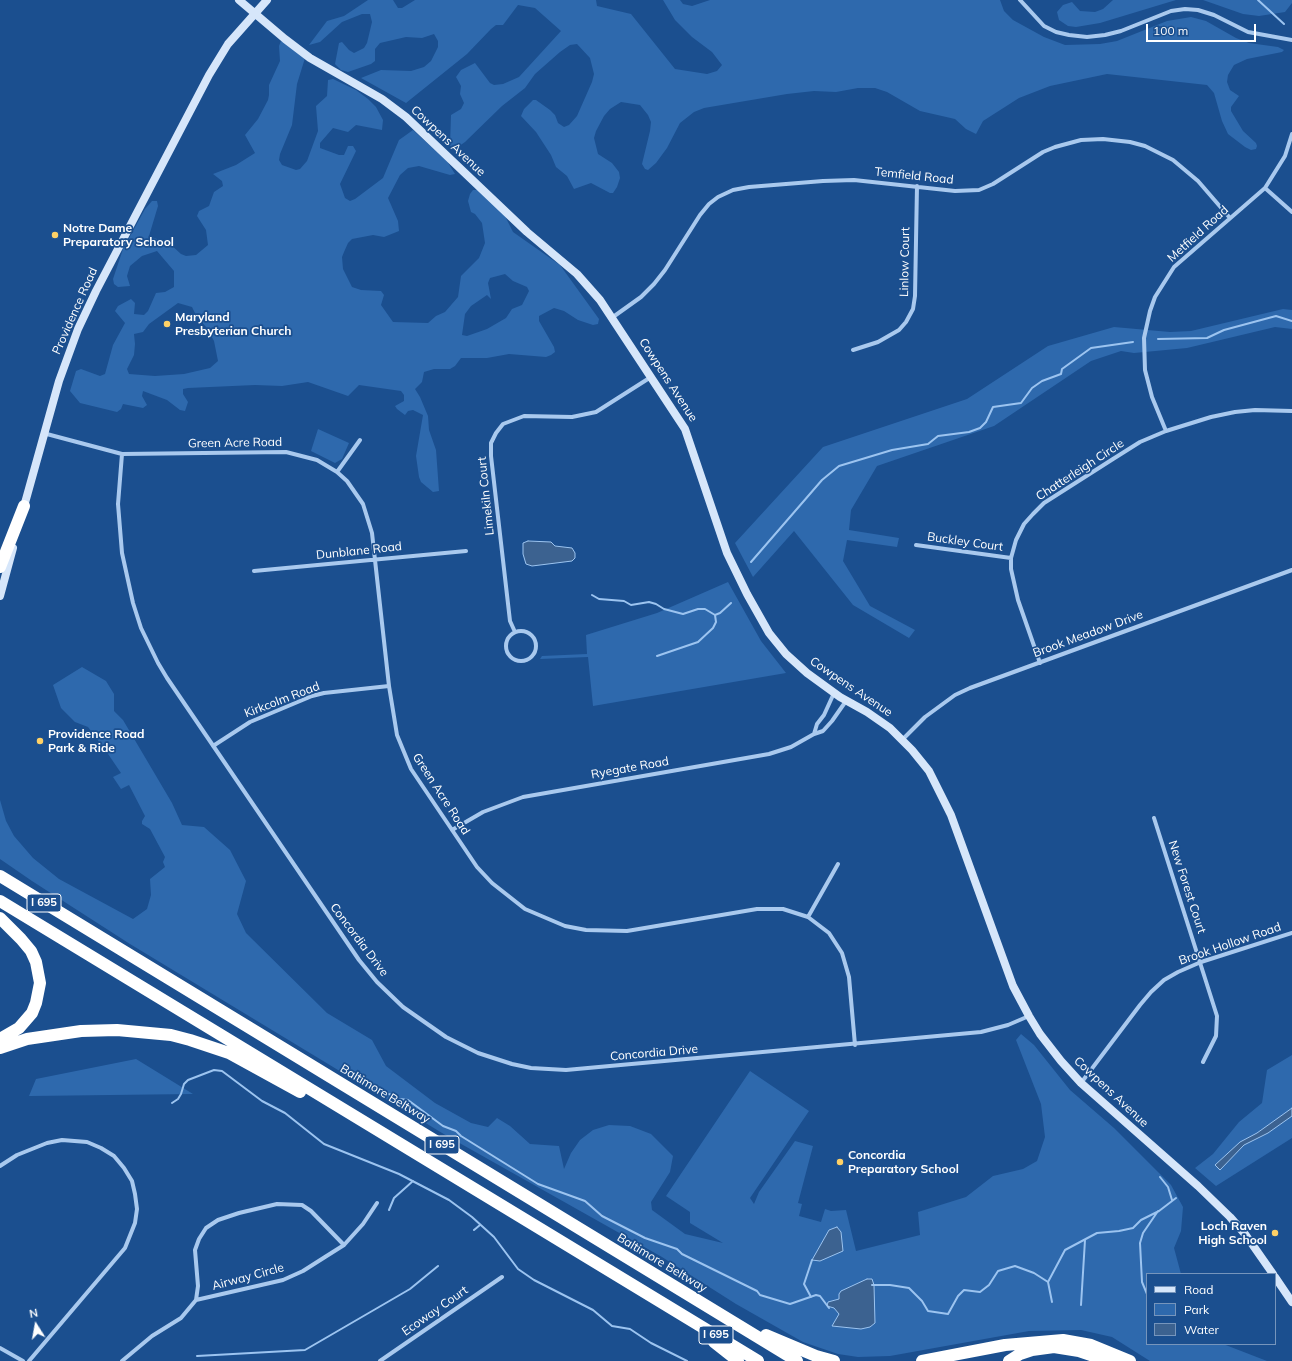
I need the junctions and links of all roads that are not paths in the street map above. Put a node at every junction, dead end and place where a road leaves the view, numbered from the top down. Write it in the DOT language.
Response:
graph roads {
  1 [pos="240,0"];
  2 [pos="267,0"];
  3 [pos="1020,0"];
  4 [pos="255,13"];
  5 [pos="1292,40"];
  6 [pos="1292,134"];
  7 [pos="917,186"];
  8 [pos="1265,188"];
  9 [pos="1292,212"];
  10 [pos="1230,218"];
  11 [pos="613,317"];
  12 [pos="853,350"];
  13 [pos="652,376"];
  14 [pos="1292,411"];
  15 [pos="1166,430"];
  16 [pos="43,433"];
  17 [pos="360,440"];
  18 [pos="122,454"];
  19 [pos="337,472"];
  20 [pos="24,506"];
  21 [pos="916,545"];
  22 [pos="466,551"];
  23 [pos="1011,558"];
  24 [pos="375,560"];
  25 [pos="0,567"];
  26 [pos="1292,570"];
  27 [pos="254,572"];
  28 [pos="0,596"];
  29 [pos="515,632"];
  30 [pos="1040,662"];
  31 [pos="389,686"];
  32 [pos="834,693"];
  33 [pos="846,700"];
  34 [pos="814,734"];
  35 [pos="903,739"];
  36 [pos="213,746"];
  37 [pos="1154,818"];
  38 [pos="452,830"];
  39 [pos="838,864"];
  40 [pos="0,876"];
  41 [pos="0,901"];
  42 [pos="808,917"];
  43 [pos="0,918"];
  44 [pos="1292,933"];
  45 [pos="1201,962"];
  46 [pos="1028,1016"];
  47 [pos="0,1039"];
  48 [pos="856,1044"];
  49 [pos="0,1048"];
  50 [pos="1203,1062"];
  51 [pos="1081,1083"];
  52 [pos="409,1150"];
  53 [pos="0,1166"];
  54 [pos="377,1203"];
  55 [pos="344,1245"];
  56 [pos="1272,1273"];
  57 [pos="502,1277"];
  58 [pos="1276,1278"];
  59 [pos="196,1300"];
  60 [pos="1292,1302"];
  61 [pos="674,1310"];
  62 [pos="725,1317"];
  63 [pos="0,1348"];
  64 [pos="22,1361"];
  65 [pos="29,1361"];
  66 [pos="122,1361"];
  67 [pos="380,1361"];
  68 [pos="738,1361"];
  69 [pos="758,1361"];
  70 [pos="797,1361"];
  71 [pos="834,1361"];
  72 [pos="922,1361"];
  73 [pos="1009,1361"];
  74 [pos="1108,1361"];
  75 [pos="1130,1361"];
  1 -- 4 [label="street, Cowpens Avenue"];
  2 -- 4 [label="street, Providence Road"];
  3 -- 5 [label="street"];
  4 -- 11 [label="street, Cowpens Avenue"];
  4 -- 16 [label="street, Providence Road"];
  6 -- 8 [label="street, Metfield Road"];
  7 -- 10 [label="street, Temfield Road"];
  7 -- 11 [label="street, Temfield Road"];
  7 -- 12 [label="street, Linlow Court"];
  8 -- 9 [label="street"];
  8 -- 10 [label="street, Metfield Road"];
  10 -- 15 [label="street, Metfield Road"];
  11 -- 13 [label="street, Cowpens Avenue"];
  13 -- 29 [label="street, Limekiln Court"];
  13 -- 32 [label="street, Cowpens Avenue"];
  14 -- 15 [label="street, Chatterleigh Circle"];
  15 -- 23 [label="street, Chatterleigh Circle"];
  16 -- 18 [label="street, Green Acre Road"];
  16 -- 20 [label="street, Providence Road"];
  17 -- 19 [label="street"];
  18 -- 19 [label="street, Green Acre Road"];
  18 -- 36 [label="street, Concordia Drive"];
  19 -- 24 [label="street, Green Acre Road"];
  20 -- 25 [label="highway"];
  20 -- 28 [label="street, Providence Road"];
  21 -- 23 [label="street, Buckley Court"];
  22 -- 24 [label="street, Dunblane Road"];
  23 -- 30 [label="street, Chatterleigh Circle"];
  24 -- 27 [label="street, Dunblane Road"];
  24 -- 31 [label="street, Green Acre Road"];
  26 -- 30 [label="street, Brook Meadow Drive"];
  29 -- 29 [label="street"];
  30 -- 35 [label="street, Brook Meadow Drive"];
  31 -- 36 [label="street, Kirkcolm Road"];
  31 -- 38 [label="street, Green Acre Road"];
  32 -- 33 [label="street, Cowpens Avenue"];
  32 -- 34 [label="street"];
  33 -- 34 [label="street, Ryegate Road"];
  33 -- 35 [label="street, Cowpens Avenue"];
  34 -- 38 [label="street, Ryegate Road"];
  35 -- 46 [label="street, Cowpens Avenue"];
  36 -- 48 [label="street, Concordia Drive"];
  37 -- 45 [label="street, New Forest Court"];
  38 -- 42 [label="street, Green Acre Road"];
  39 -- 42 [label="street"];
  40 -- 62 [label="highway, Baltimore Beltway / I 695"];
  41 -- 52 [label="highway, I 695"];
  42 -- 48 [label="street, Green Acre Road"];
  43 -- 47 [label="highway"];
  44 -- 45 [label="street, Brook Hollow Road"];
  45 -- 50 [label="street, New Forest Court"];
  45 -- 51 [label="street, Brook Hollow Road"];
  46 -- 48 [label="street, Concordia Drive"];
  46 -- 51 [label="street, Cowpens Avenue"];
  49 -- 52 [label="highway"];
  51 -- 56 [label="street, Cowpens Avenue"];
  52 -- 61 [label="highway, I 695"];
  53 -- 65 [label="street"];
  54 -- 55 [label="street, Airway Circle"];
  55 -- 59 [label="street, Airway Circle"];
  55 -- 59 [label="street, Airway Circle"];
  57 -- 67 [label="street, Ecoway Court"];
  58 -- 60 [label="street"];
  59 -- 66 [label="street"];
  61 -- 68 [label="highway"];
  61 -- 69 [label="highway, I 695"];
  62 -- 70 [label="highway, Baltimore Beltway / I 695"];
  62 -- 71 [label="highway"];
  63 -- 64 [label="street"];
  72 -- 75 [label="highway"];
  73 -- 74 [label="highway"];
}
